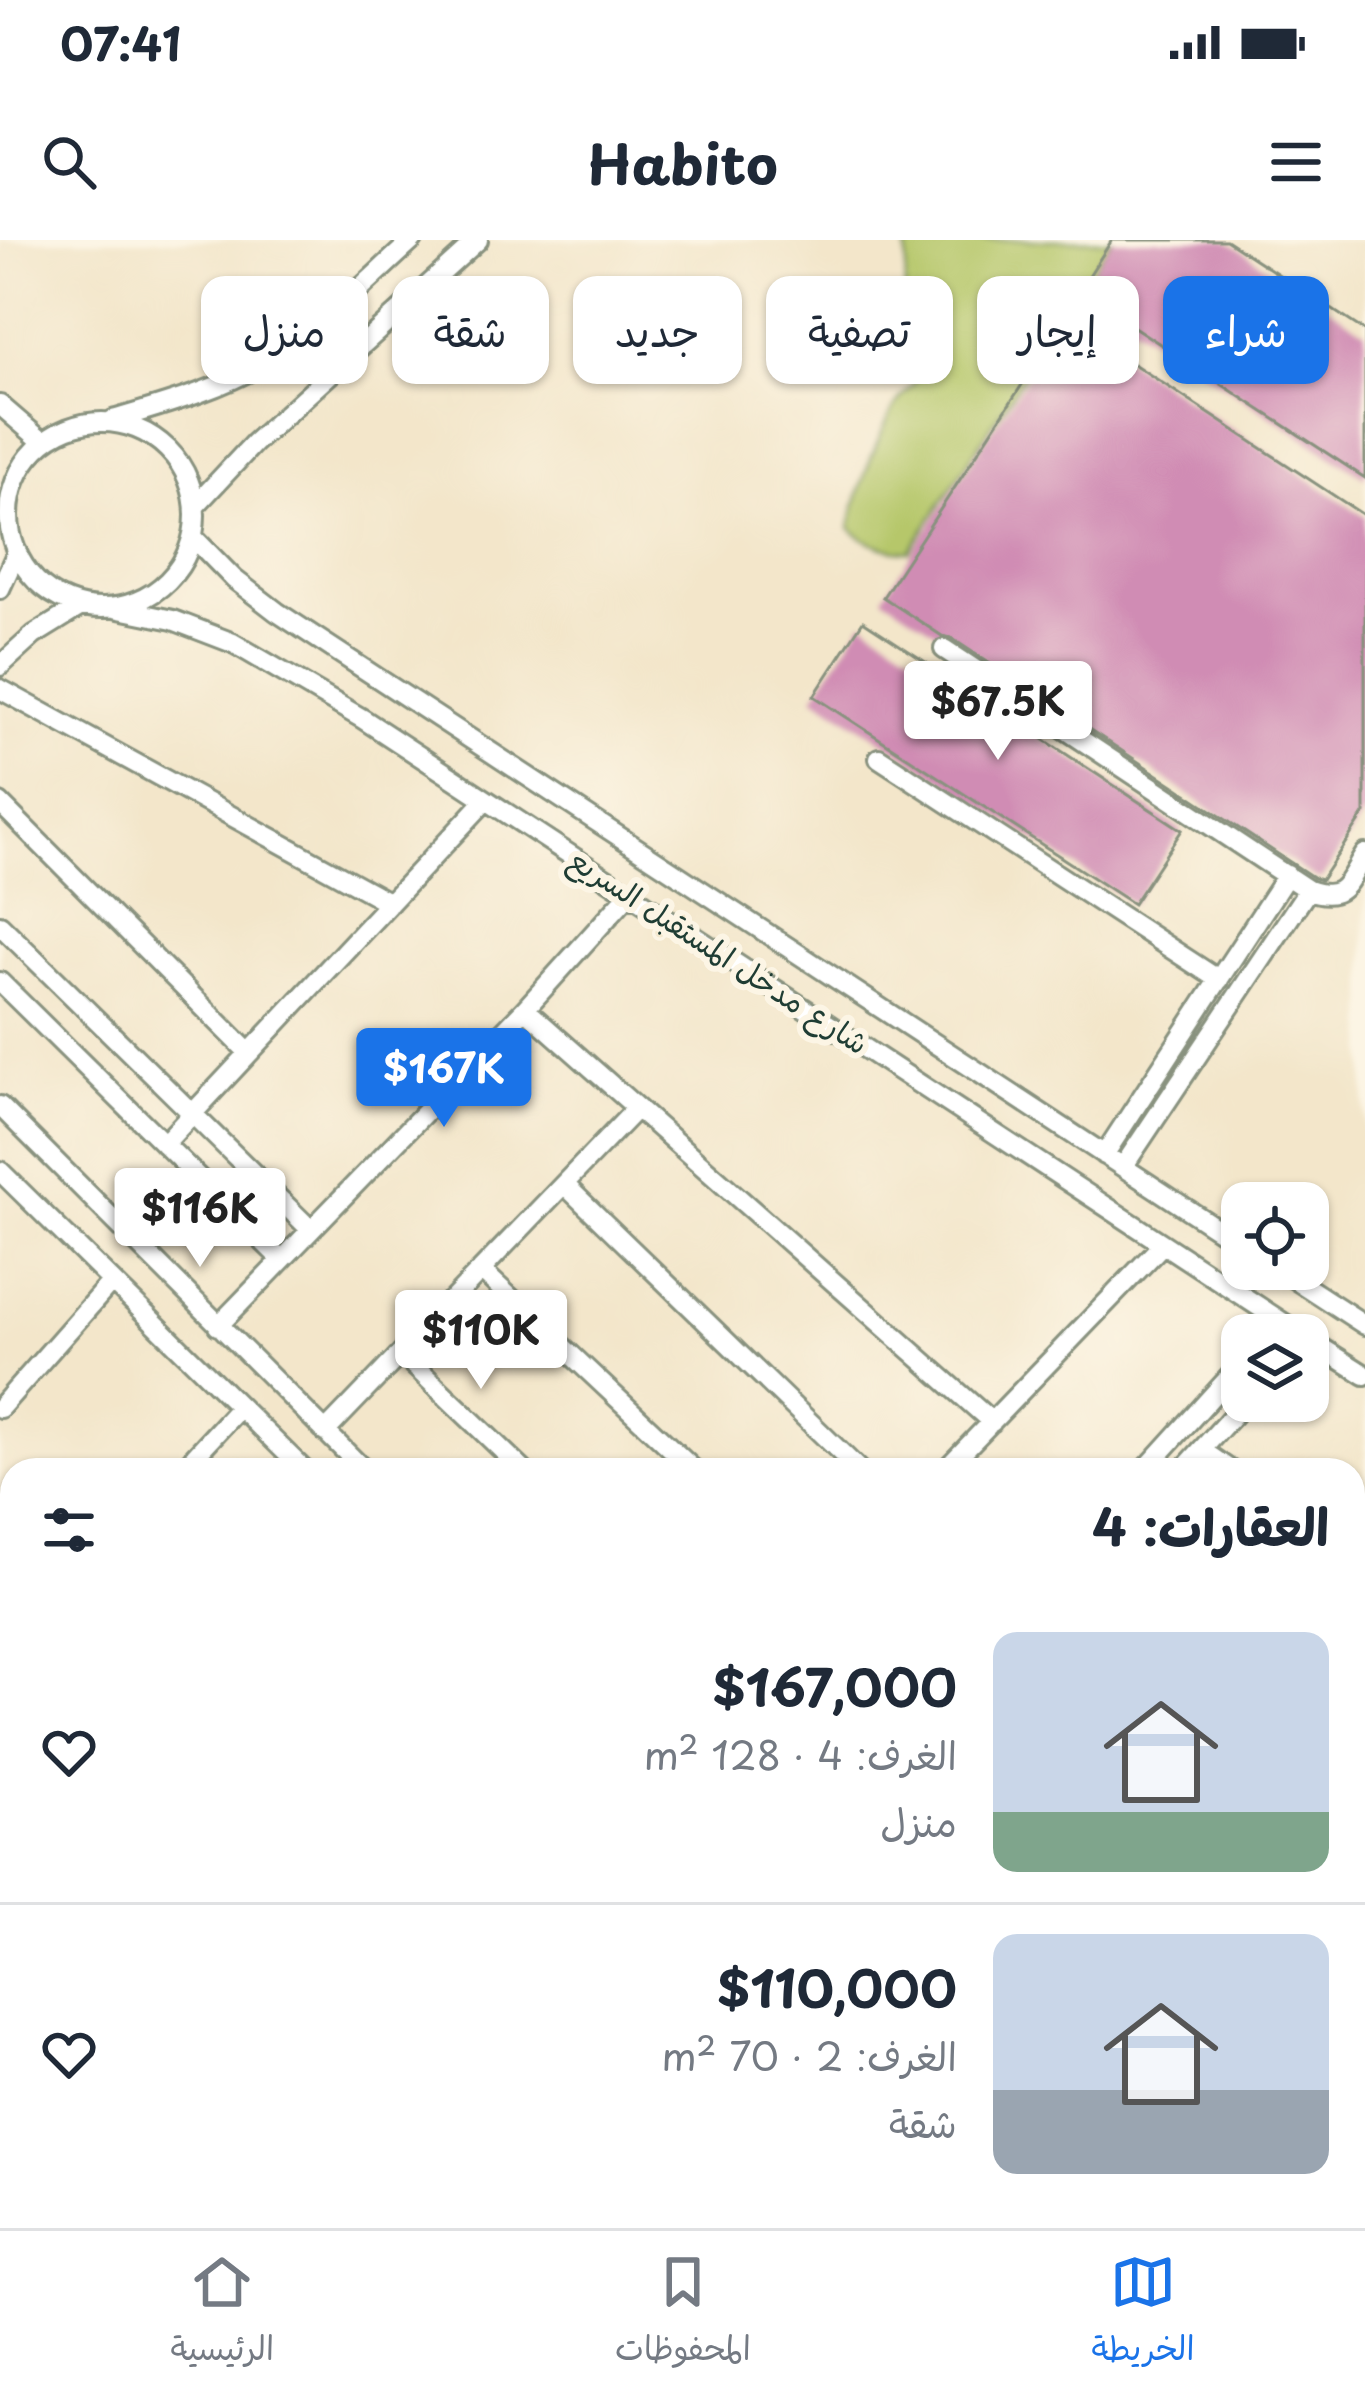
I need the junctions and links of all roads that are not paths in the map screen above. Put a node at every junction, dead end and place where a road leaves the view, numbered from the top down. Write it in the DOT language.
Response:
graph roads {
  1 [pos="413,240"];
  2 [pos="478,240"];
  3 [pos="0,405"];
  4 [pos="108,421"];
  5 [pos="43,442"];
  6 [pos="0,486"];
  7 [pos="196,505"];
  8 [pos="9,519"];
  9 [pos="194,538"];
  10 [pos="17,552"];
  11 [pos="0,590"];
  12 [pos="81,606"];
  13 [pos="114,608"];
  14 [pos="944,649"];
  15 [pos="0,666"];
  16 [pos="0,689"];
  17 [pos="879,758"];
  18 [pos="486,800"];
  19 [pos="0,803"];
  20 [pos="1365,854"];
  21 [pos="1286,875"];
  22 [pos="1308,890"];
  23 [pos="629,894"];
  24 [pos="390,903"];
  25 [pos="0,925"];
  26 [pos="762,931"];
  27 [pos="739,966"];
  28 [pos="1219,980"];
  29 [pos="0,982"];
  30 [pos="525,1009"];
  31 [pos="249,1053"];
  32 [pos="0,1106"];
  33 [pos="637,1108"];
  34 [pos="193,1113"];
  35 [pos="164,1144"];
  36 [pos="1104,1155"];
  37 [pos="1123,1167"];
  38 [pos="0,1171"];
  39 [pos="564,1184"];
  40 [pos="310,1229"];
  41 [pos="1221,1231"];
  42 [pos="1163,1244"];
  43 [pos="281,1259"];
  44 [pos="482,1270"];
  45 [pos="112,1281"];
  46 [pos="1310,1290"];
  47 [pos="1313,1292"];
  48 [pos="1264,1314"];
  49 [pos="1299,1314"];
  50 [pos="1365,1324"];
  51 [pos="218,1326"];
  52 [pos="401,1353"];
  53 [pos="1329,1355"];
  54 [pos="1365,1376"];
  55 [pos="1221,1386"];
  56 [pos="240,1407"];
  57 [pos="0,1408"];
  58 [pos="992,1421"];
  59 [pos="1227,1422"];
  60 [pos="325,1432"];
  61 [pos="1202,1450"];
  62 [pos="193,1458"];
  63 [pos="292,1458"];
  64 [pos="352,1458"];
  65 [pos="510,1458"];
  66 [pos="681,1458"];
  67 [pos="847,1458"];
  68 [pos="957,1458"];
  69 [pos="1156,1458"];
  70 [pos="1194,1458"];
  71 [pos="1213,1458"];
  1 -- 4 [label="street"];
  2 -- 7 [label="street"];
  3 -- 5 [label="street"];
  4 -- 5 [label="street"];
  4 -- 7 [label="street"];
  5 -- 8 [label="street"];
  6 -- 8 [label="street"];
  7 -- 9 [label="street"];
  8 -- 10 [label="street"];
  9 -- 13 [label="street"];
  9 -- 26 [label="street, شارع مدخل المستقبل السريع"];
  10 -- 11 [label="street"];
  10 -- 12 [label="street"];
  12 -- 13 [label="street"];
  12 -- 15 [label="street"];
  13 -- 18 [label="street, شارع مدخل المستقبل السريع"];
  14 -- 21 [label="street"];
  16 -- 24 [label="street"];
  17 -- 28 [label="street"];
  18 -- 23 [label="street, شارع مدخل المستقبل السريع"];
  18 -- 24 [label="street"];
  19 -- 31 [label="street"];
  20 -- 22 [label="street"];
  21 -- 22 [label="street"];
  21 -- 28 [label="street"];
  22 -- 37 [label="street"];
  23 -- 27 [label="street, شارع مدخل المستقبل السريع"];
  23 -- 30 [label="street"];
  24 -- 31 [label="street"];
  25 -- 34 [label="street"];
  26 -- 27 [label="street"];
  26 -- 36 [label="street, شارع مدخل المستقبل السريع"];
  27 -- 42 [label="street, شارع مدخل المستقبل السريع"];
  28 -- 36 [label="street"];
  29 -- 35 [label="street"];
  30 -- 33 [label="street"];
  30 -- 40 [label="street"];
  31 -- 34 [label="street"];
  32 -- 51 [label="street"];
  33 -- 39 [label="street"];
  33 -- 58 [label="street"];
  34 -- 35 [label="street"];
  34 -- 40 [label="street"];
  35 -- 43 [label="street"];
  36 -- 37 [label="street, شارع مدخل المستقبل السريع"];
  37 -- 41 [label="street, شارع مدخل المستقبل السريع"];
  38 -- 45 [label="street"];
  39 -- 44 [label="street"];
  39 -- 67 [label="street"];
  40 -- 43 [label="street"];
  42 -- 48 [label="street, شارع مدخل المستقبل السريع"];
  42 -- 58 [label="street"];
  43 -- 51 [label="street"];
  44 -- 52 [label="street"];
  44 -- 66 [label="street"];
  45 -- 56 [label="street"];
  45 -- 57 [label="street"];
  46 -- 47 [label="street"];
  47 -- 49 [label="street"];
  47 -- 50 [label="street"];
  51 -- 60 [label="street"];
  52 -- 60 [label="street"];
  52 -- 65 [label="street"];
  53 -- 54 [label="street, شارع مدخل المستقبل السريع"];
  55 -- 69 [label="street"];
  56 -- 62 [label="street"];
  56 -- 63 [label="street"];
  58 -- 68 [label="street"];
  59 -- 61 [label="street"];
  60 -- 64 [label="street"];
  61 -- 70 [label="street"];
  61 -- 71 [label="street"];
}
